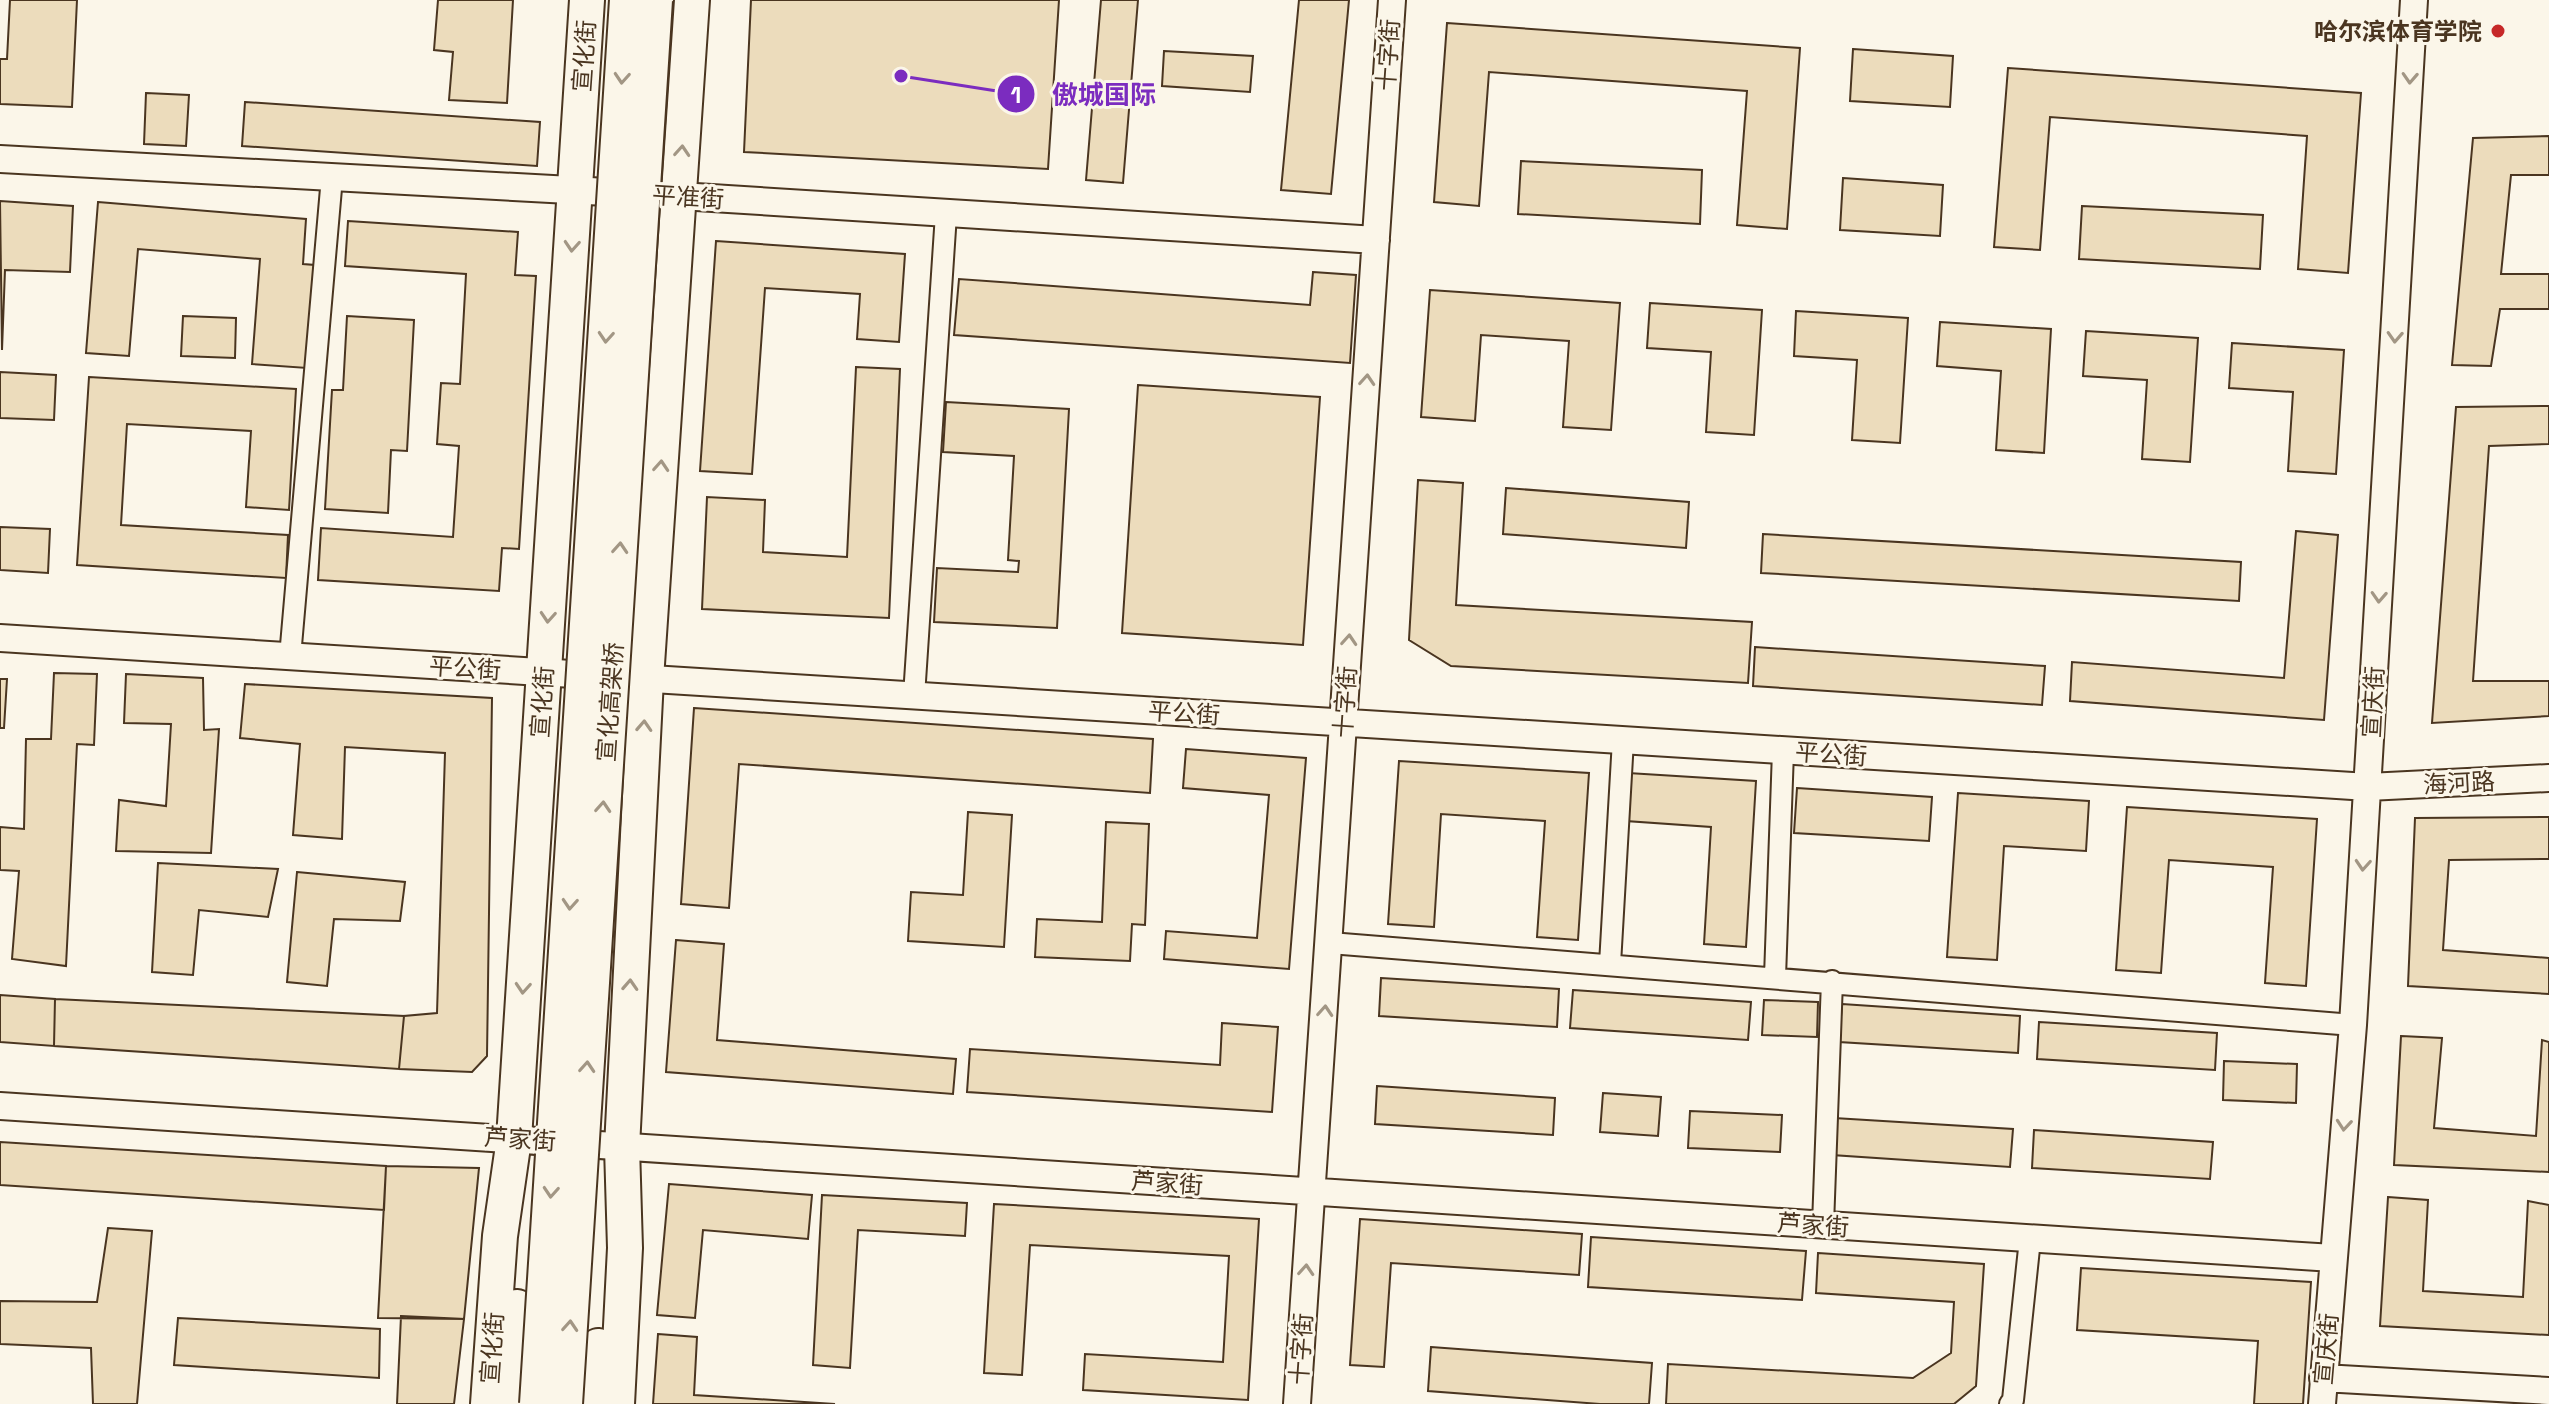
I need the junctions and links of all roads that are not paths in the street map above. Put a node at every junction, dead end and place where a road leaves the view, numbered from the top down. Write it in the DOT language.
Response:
graph roads {
  1 [pos="587,0"];
  2 [pos="627,0"];
  3 [pos="655,0"];
  4 [pos="692,0"];
  5 [pos="1392,0"];
  6 [pos="2414,0"];
  7 [pos="0,159"];
  8 [pos="332,177"];
  9 [pos="575,190"];
  10 [pos="680,196"];
  11 [pos="946,214"];
  12 [pos="1376,240"];
  13 [pos="0,638"];
  14 [pos="290,657"];
  15 [pos="544,673"];
  16 [pos="646,679"];
  17 [pos="914,696"];
  18 [pos="1344,723"];
  19 [pos="1623,740"];
  20 [pos="1783,751"];
  21 [pos="2549,778"];
  22 [pos="2368,787"];
  23 [pos="1330,943"];
  24 [pos="1610,964"];
  25 [pos="1775,977"];
  26 [pos="1832,981"];
  27 [pos="2353,1025"];
  28 [pos="0,1106"];
  29 [pos="514,1139"];
  30 [pos="622,1147"];
  31 [pos="1312,1192"];
  32 [pos="1823,1225"];
  33 [pos="2030,1239"];
  34 [pos="2333,1258"];
  35 [pos="2322,1391"];
  36 [pos="2549,1391"];
  37 [pos="513,1401"];
  38 [pos="592,1401"];
  39 [pos="1297,1404"];
  40 [pos="2010,1404"];
  1 -- 9 [label="highway, 宣化街"];
  2 -- 37 [label="highway, 宣化高架桥, one-way, bridge"];
  38 -- 3 [label="highway, 宣化高架桥, one-way, bridge"];
  10 -- 4 [label="highway, one-way"];
  5 -- 12 [label="street, 十字街"];
  6 -- 22 [label="street, 宣庆街, one-way"];
  7 -- 8 [label="street, 平准街"];
  8 -- 9 [label="street, 平准街"];
  8 -- 14 [label="street"];
  9 -- 10 [label="street, 平准街"];
  9 -- 15 [label="highway, 宣化街, one-way"];
  10 -- 11 [label="street, 平准街"];
  16 -- 10 [label="highway, one-way"];
  11 -- 12 [label="street, 平准街"];
  11 -- 17 [label="street"];
  18 -- 12 [label="street, 十字街, one-way"];
  13 -- 14 [label="street, 平公街"];
  14 -- 15 [label="street, 平公街"];
  15 -- 16 [label="street, 平公街"];
  15 -- 29 [label="highway, 宣化街, one-way"];
  16 -- 17 [label="street, 平公街"];
  30 -- 16 [label="highway, one-way"];
  17 -- 18 [label="street, 平公街"];
  18 -- 19 [label="street, 平公街"];
  18 -- 23 [label="street, 十字街"];
  19 -- 20 [label="street, 平公街"];
  19 -- 24 [label="street"];
  20 -- 22 [label="street, 平公街"];
  20 -- 25 [label="street"];
  21 -- 22 [label="street, 海河路"];
  22 -- 27 [label="street, 宣庆街, one-way"];
  23 -- 24 [label="street"];
  31 -- 23 [label="street, 十字街, one-way"];
  24 -- 25 [label="street"];
  25 -- 26 [label="street"];
  26 -- 27 [label="street"];
  26 -- 32 [label="street"];
  27 -- 34 [label="street, 宣庆街, one-way"];
  28 -- 29 [label="street, 芦家街"];
  29 -- 30 [label="street, 芦家街"];
  29 -- 37 [label="highway, 宣化街"];
  30 -- 31 [label="street, 芦家街"];
  30 -- 38 [label="highway"];
  31 -- 32 [label="street, 芦家街"];
  39 -- 31 [label="street, 十字街, one-way"];
  32 -- 33 [label="street, 芦家街"];
  33 -- 34 [label="street, 芦家街"];
  33 -- 40 [label="street"];
  34 -- 35 [label="street, 宣庆街"];
  35 -- 36 [label="street"];
}
